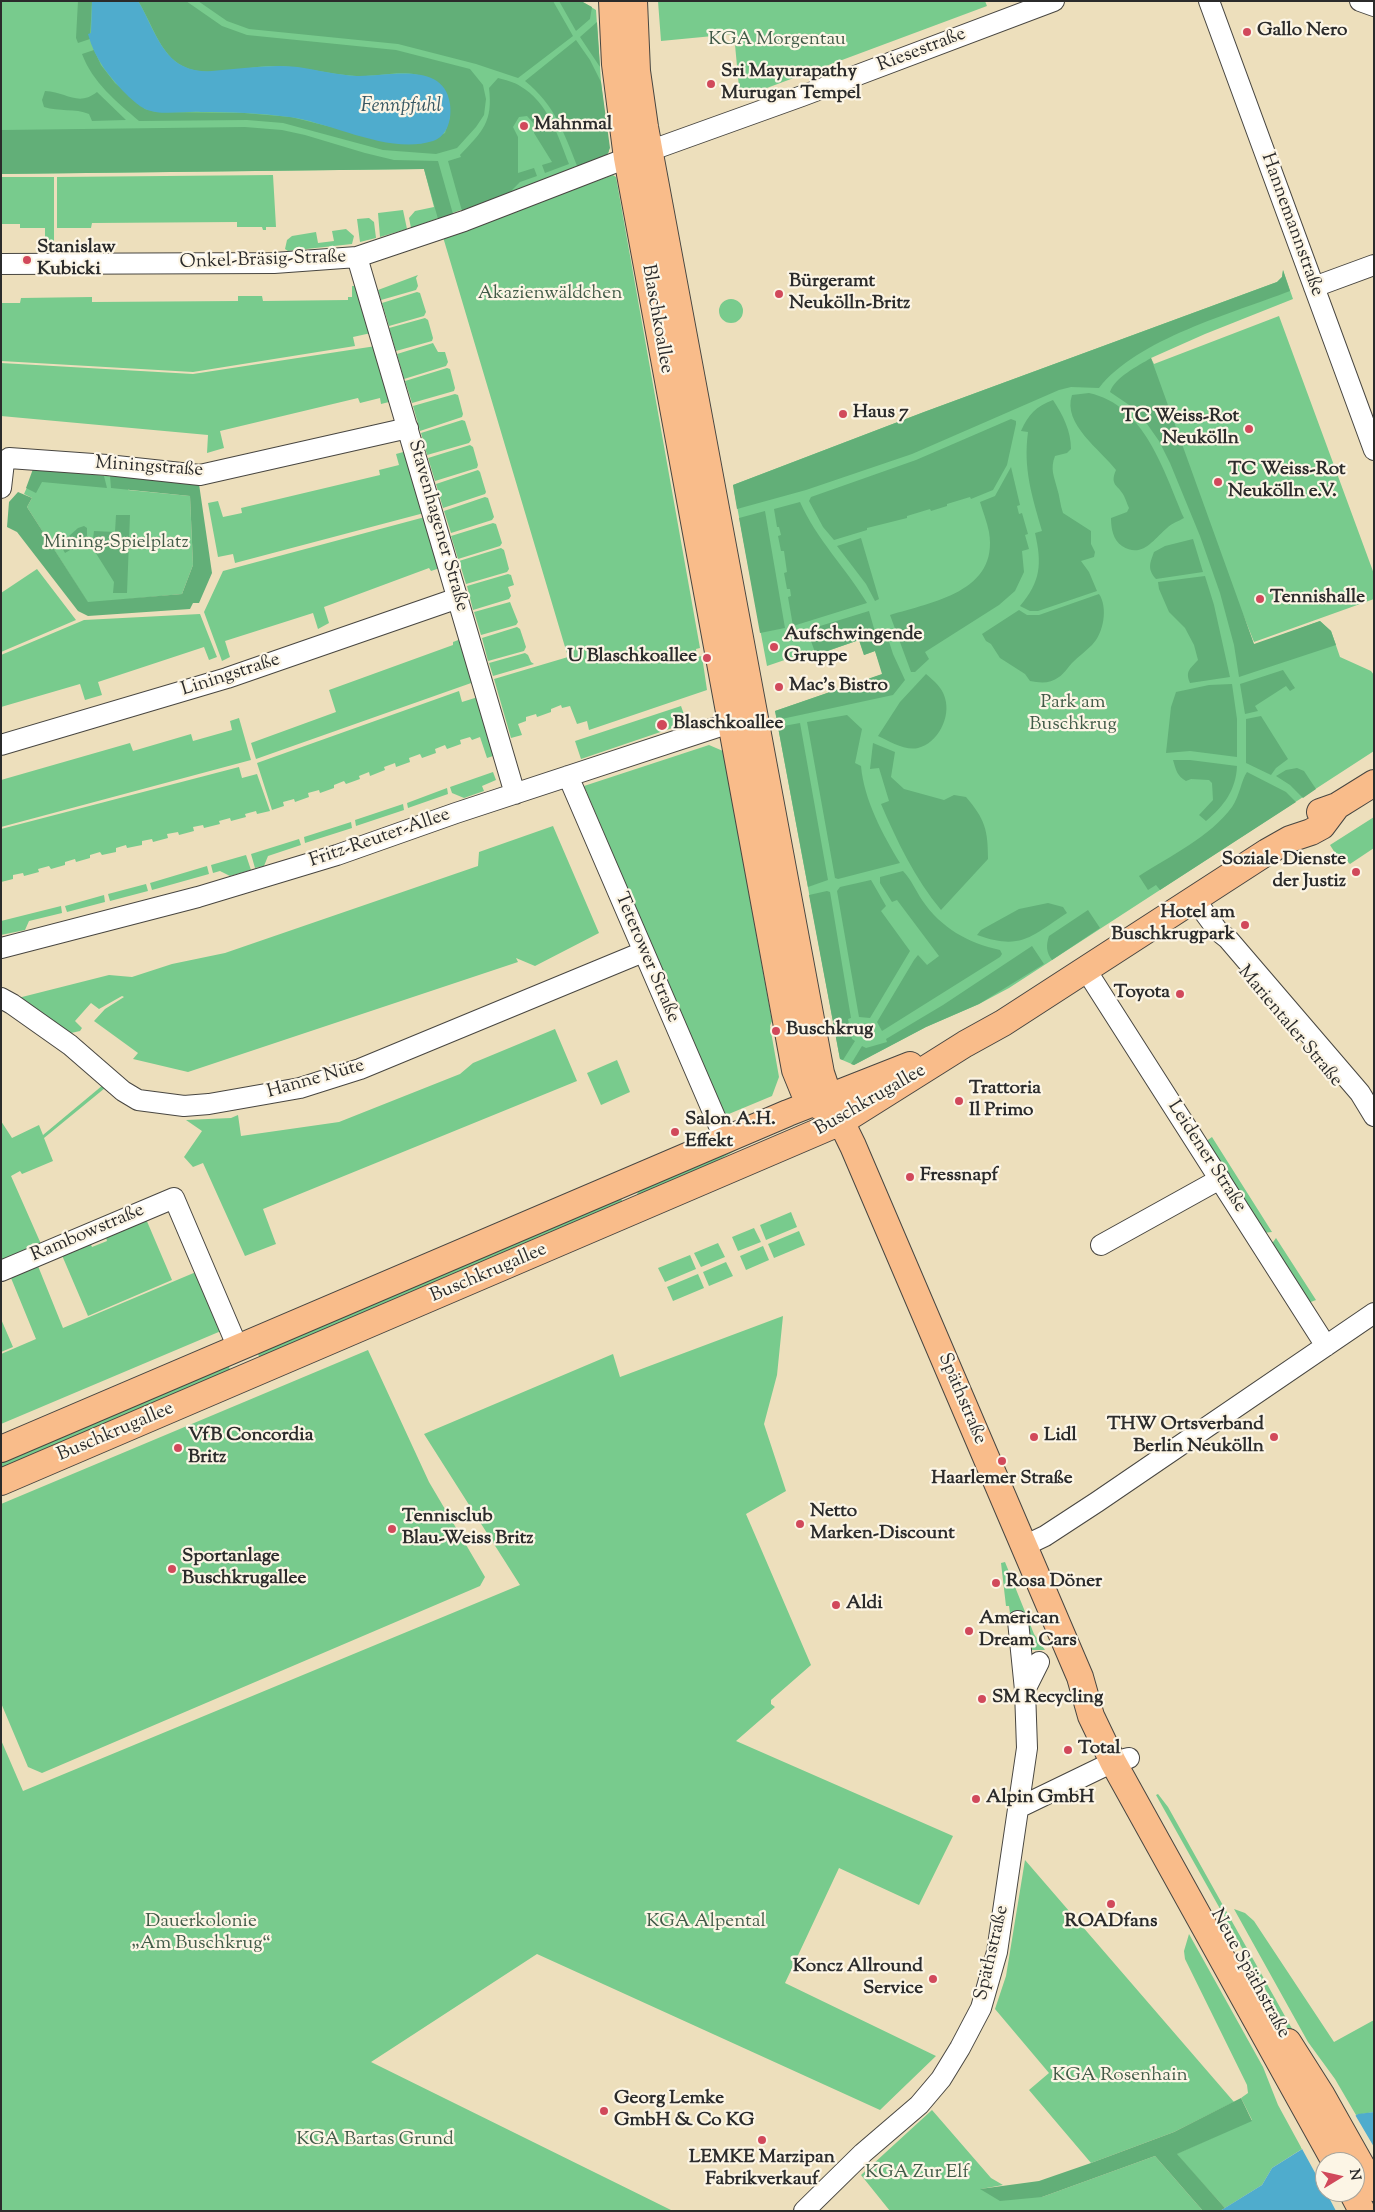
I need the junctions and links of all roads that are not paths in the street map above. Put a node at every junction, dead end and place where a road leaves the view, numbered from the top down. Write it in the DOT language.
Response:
graph roads {
  1 [pos="612,1"];
  2 [pos="634,1"];
  3 [pos="1054,1"];
  4 [pos="1209,1"];
  5 [pos="1360,1"];
  6 [pos="1374,6"];
  7 [pos="638,155"];
  8 [pos="357,257"];
  9 [pos="1,264"];
  10 [pos="1374,265"];
  11 [pos="1314,287"];
  12 [pos="408,428"];
  13 [pos="1374,450"];
  14 [pos="1,488"];
  15 [pos="458,598"];
  16 [pos="742,719"];
  17 [pos="1,745"];
  18 [pos="568,776"];
  19 [pos="1374,783"];
  20 [pos="515,794"];
  21 [pos="1195,900"];
  22 [pos="1,948"];
  23 [pos="643,952"];
  24 [pos="1086,970"];
  25 [pos="1,998"];
  26 [pos="964,1044"];
  27 [pos="821,1100"];
  28 [pos="1373,1115"];
  29 [pos="841,1122"];
  30 [pos="725,1140"];
  31 [pos="1220,1179"];
  32 [pos="625,1183"];
  33 [pos="636,1211"];
  34 [pos="1101,1245"];
  35 [pos="1,1271"];
  36 [pos="1374,1313"];
  37 [pos="1326,1346"];
  38 [pos="238,1348"];
  39 [pos="250,1376"];
  40 [pos="1,1449"];
  41 [pos="1,1482"];
  42 [pos="1024,1546"];
  43 [pos="1018,1622"];
  44 [pos="1039,1662"];
  45 [pos="1025,1690"];
  46 [pos="1121,1760"];
  47 [pos="1020,1807"];
  48 [pos="1322,2116"];
  49 [pos="1332,2152"];
  50 [pos="1374,2188"];
  51 [pos="804,2211"];
  1 -- 7 [label="main road, Blaschkoallee"];
  2 -- 7 [label="main road, Blaschkoallee"];
  3 -- 7 [label="street, Riesestraße"];
  4 -- 11 [label="street, Hannemannstraße"];
  5 -- 6 [label="street"];
  7 -- 8 [label="street, Onkel-Bräsig-Straße"];
  7 -- 16 [label="main road, Blaschkoallee"];
  8 -- 9 [label="street, Onkel-Bräsig-Straße"];
  8 -- 12 [label="street, Stavenhagener Straße"];
  10 -- 11 [label="street"];
  11 -- 13 [label="street, Hannemannstraße"];
  12 -- 14 [label="street, Miningstraße"];
  12 -- 15 [label="street, Stavenhagener Straße"];
  15 -- 17 [label="street, Liningstraße"];
  15 -- 20 [label="street, Stavenhagener Straße"];
  16 -- 18 [label="street, Fritz-Reuter-Allee"];
  16 -- 27 [label="main road, Blaschkoallee"];
  18 -- 20 [label="street, Fritz-Reuter-Allee"];
  18 -- 23 [label="street, Teterower Straße"];
  19 -- 21 [label="main road, Buschkrugallee"];
  20 -- 22 [label="street, Fritz-Reuter-Allee"];
  21 -- 24 [label="main road, Buschkrugallee"];
  21 -- 28 [label="street, Marientaler Straße"];
  23 -- 25 [label="street, Hanne Nüte"];
  23 -- 30 [label="street, Teterower Straße"];
  24 -- 26 [label="main road, Buschkrugallee"];
  24 -- 31 [label="street, Leidener Straße"];
  26 -- 27 [label="main road, Buschkrugallee"];
  26 -- 29 [label="main road, Buschkrugallee"];
  27 -- 29 [label="main road, Späthstraße"];
  27 -- 30 [label="main road, Buschkrugallee"];
  29 -- 33 [label="main road, Buschkrugallee"];
  29 -- 42 [label="main road, Späthstraße"];
  30 -- 32 [label="main road, Buschkrugallee"];
  31 -- 34 [label="street"];
  31 -- 37 [label="street, Leidener Straße"];
  32 -- 33 [label="main road"];
  32 -- 38 [label="main road, Buschkrugallee"];
  33 -- 39 [label="main road, Buschkrugallee"];
  35 -- 38 [label="street, Rambowstraße"];
  36 -- 37 [label="street"];
  37 -- 42 [label="street"];
  38 -- 39 [label="main road"];
  38 -- 40 [label="main road, Buschkrugallee"];
  39 -- 41 [label="main road, Buschkrugallee"];
  42 -- 46 [label="main road, Späthstraße"];
  43 -- 45 [label="street, Späthstraße"];
  44 -- 45 [label="street, Späthstraße"];
  45 -- 47 [label="street, Späthstraße"];
  46 -- 47 [label="street"];
  46 -- 48 [label="main road, Neue Späthstraße"];
  47 -- 51 [label="street, Späthstraße"];
  48 -- 49 [label="main road, Neue Späthstraße"];
  48 -- 50 [label="main road, Neue Späthstraße"];
}
